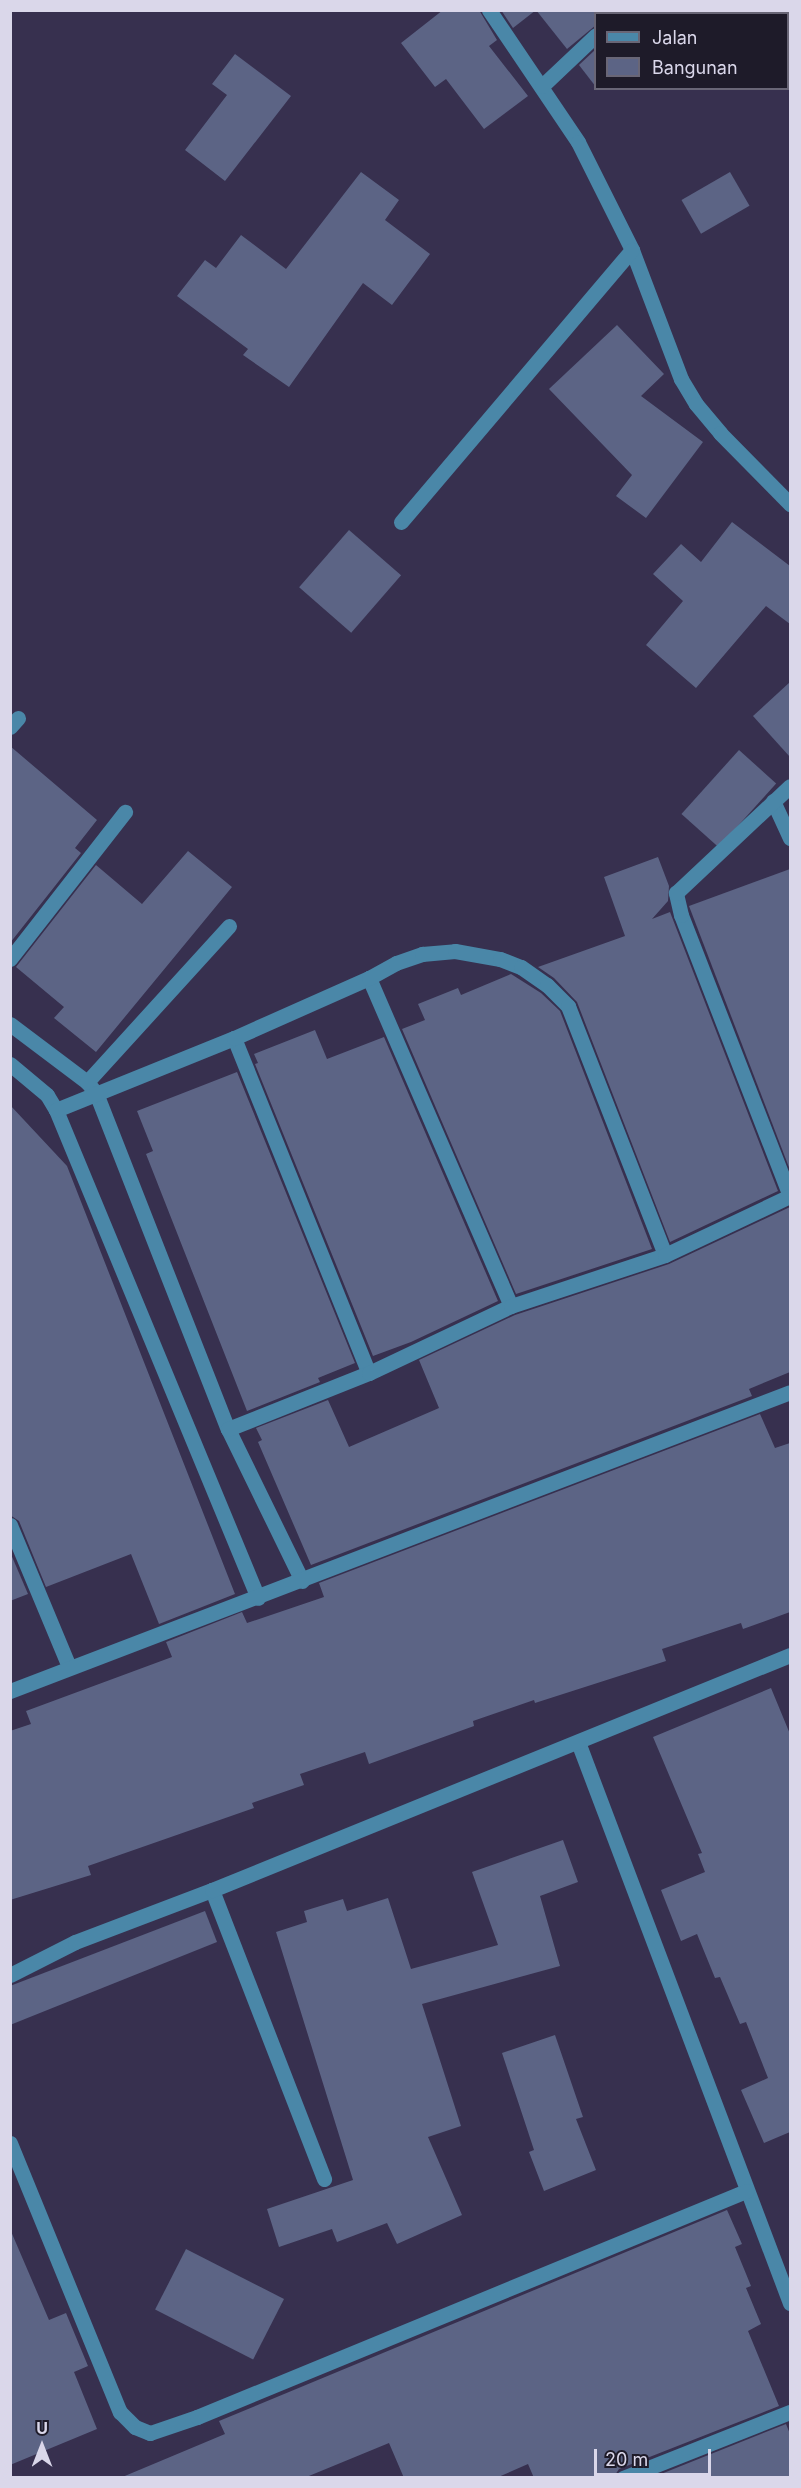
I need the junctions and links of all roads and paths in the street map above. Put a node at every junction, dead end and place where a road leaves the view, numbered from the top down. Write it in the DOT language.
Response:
graph roads {
  1 [pos="489,10"];
  2 [pos="594,37"];
  3 [pos="542,86"];
  4 [pos="632,250"];
  5 [pos="790,504"];
  6 [pos="401,522"];
  7 [pos="790,786"];
  8 [pos="773,801"];
  9 [pos="125,812"];
  10 [pos="790,838"];
  11 [pos="229,927"];
  12 [pos="10,959"];
  13 [pos="369,978"];
  14 [pos="10,1024"];
  15 [pos="234,1038"];
  16 [pos="10,1064"];
  17 [pos="92,1087"];
  18 [pos="56,1110"];
  19 [pos="790,1196"];
  20 [pos="665,1256"];
  21 [pos="511,1306"];
  22 [pos="369,1373"];
  23 [pos="790,1392"];
  24 [pos="228,1429"];
  25 [pos="10,1525"];
  26 [pos="302,1581"];
  27 [pos="258,1598"];
  28 [pos="790,1655"];
  29 [pos="69,1667"];
  30 [pos="10,1691"];
  31 [pos="578,1742"];
  32 [pos="212,1890"];
  33 [pos="10,1975"];
  34 [pos="10,2144"];
  35 [pos="324,2179"];
  36 [pos="746,2190"];
  37 [pos="790,2303"];
  38 [pos="790,2412"];
  39 [pos="623,2478"];
  1 -- 3 [label="street"];
  2 -- 3 [label="street"];
  3 -- 4 [label="street"];
  4 -- 5 [label="street"];
  4 -- 6 [label="street"];
  7 -- 8 [label="street"];
  8 -- 10 [label="street"];
  8 -- 19 [label="street"];
  9 -- 12 [label="street"];
  11 -- 17 [label="street"];
  13 -- 15 [label="street"];
  13 -- 20 [label="street"];
  13 -- 21 [label="street"];
  14 -- 17 [label="street"];
  15 -- 17 [label="street"];
  15 -- 22 [label="street"];
  16 -- 18 [label="street"];
  17 -- 18 [label="street"];
  17 -- 24 [label="street"];
  18 -- 27 [label="street"];
  19 -- 20 [label="street"];
  20 -- 21 [label="street"];
  21 -- 22 [label="street"];
  22 -- 24 [label="street"];
  23 -- 26 [label="street"];
  24 -- 26 [label="street"];
  25 -- 29 [label="street"];
  26 -- 27 [label="street"];
  27 -- 29 [label="street"];
  28 -- 31 [label="street"];
  29 -- 30 [label="street"];
  31 -- 32 [label="street"];
  31 -- 36 [label="street"];
  32 -- 33 [label="street"];
  32 -- 35 [label="street"];
  34 -- 36 [label="street"];
  36 -- 37 [label="street"];
  38 -- 39 [label="street"];
}
